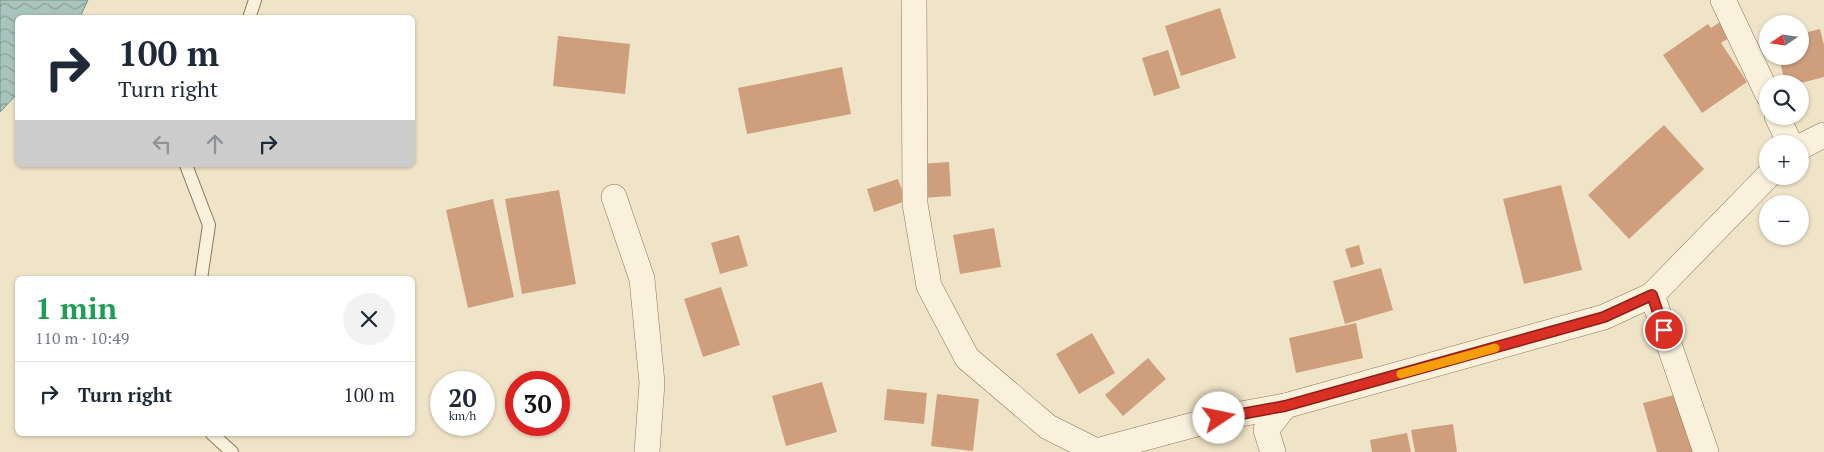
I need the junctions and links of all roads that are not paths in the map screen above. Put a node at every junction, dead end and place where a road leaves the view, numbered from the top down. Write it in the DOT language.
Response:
graph roads {
  1 [pos="255,0"];
  2 [pos="914,0"];
  3 [pos="1723,0"];
  4 [pos="250,15"];
  5 [pos="1759,76"];
  6 [pos="1824,135"];
  7 [pos="1809,142"];
  8 [pos="187,167"];
  9 [pos="1759,185"];
  10 [pos="614,197"];
  11 [pos="201,276"];
  12 [pos="1652,295"];
  13 [pos="1285,406"];
  14 [pos="214,436"];
  15 [pos="232,452"];
  16 [pos="647,452"];
  17 [pos="1273,452"];
  18 [pos="1706,452"];
  1 -- 4 [label="lane"];
  2 -- 13 [label="street"];
  3 -- 5 [label="street"];
  6 -- 7 [label="street"];
  8 -- 11 [label="lane"];
  9 -- 12 [label="street"];
  10 -- 16 [label="street"];
  12 -- 13 [label="street"];
  12 -- 18 [label="street"];
  13 -- 17 [label="street"];
  14 -- 15 [label="lane"];
}
